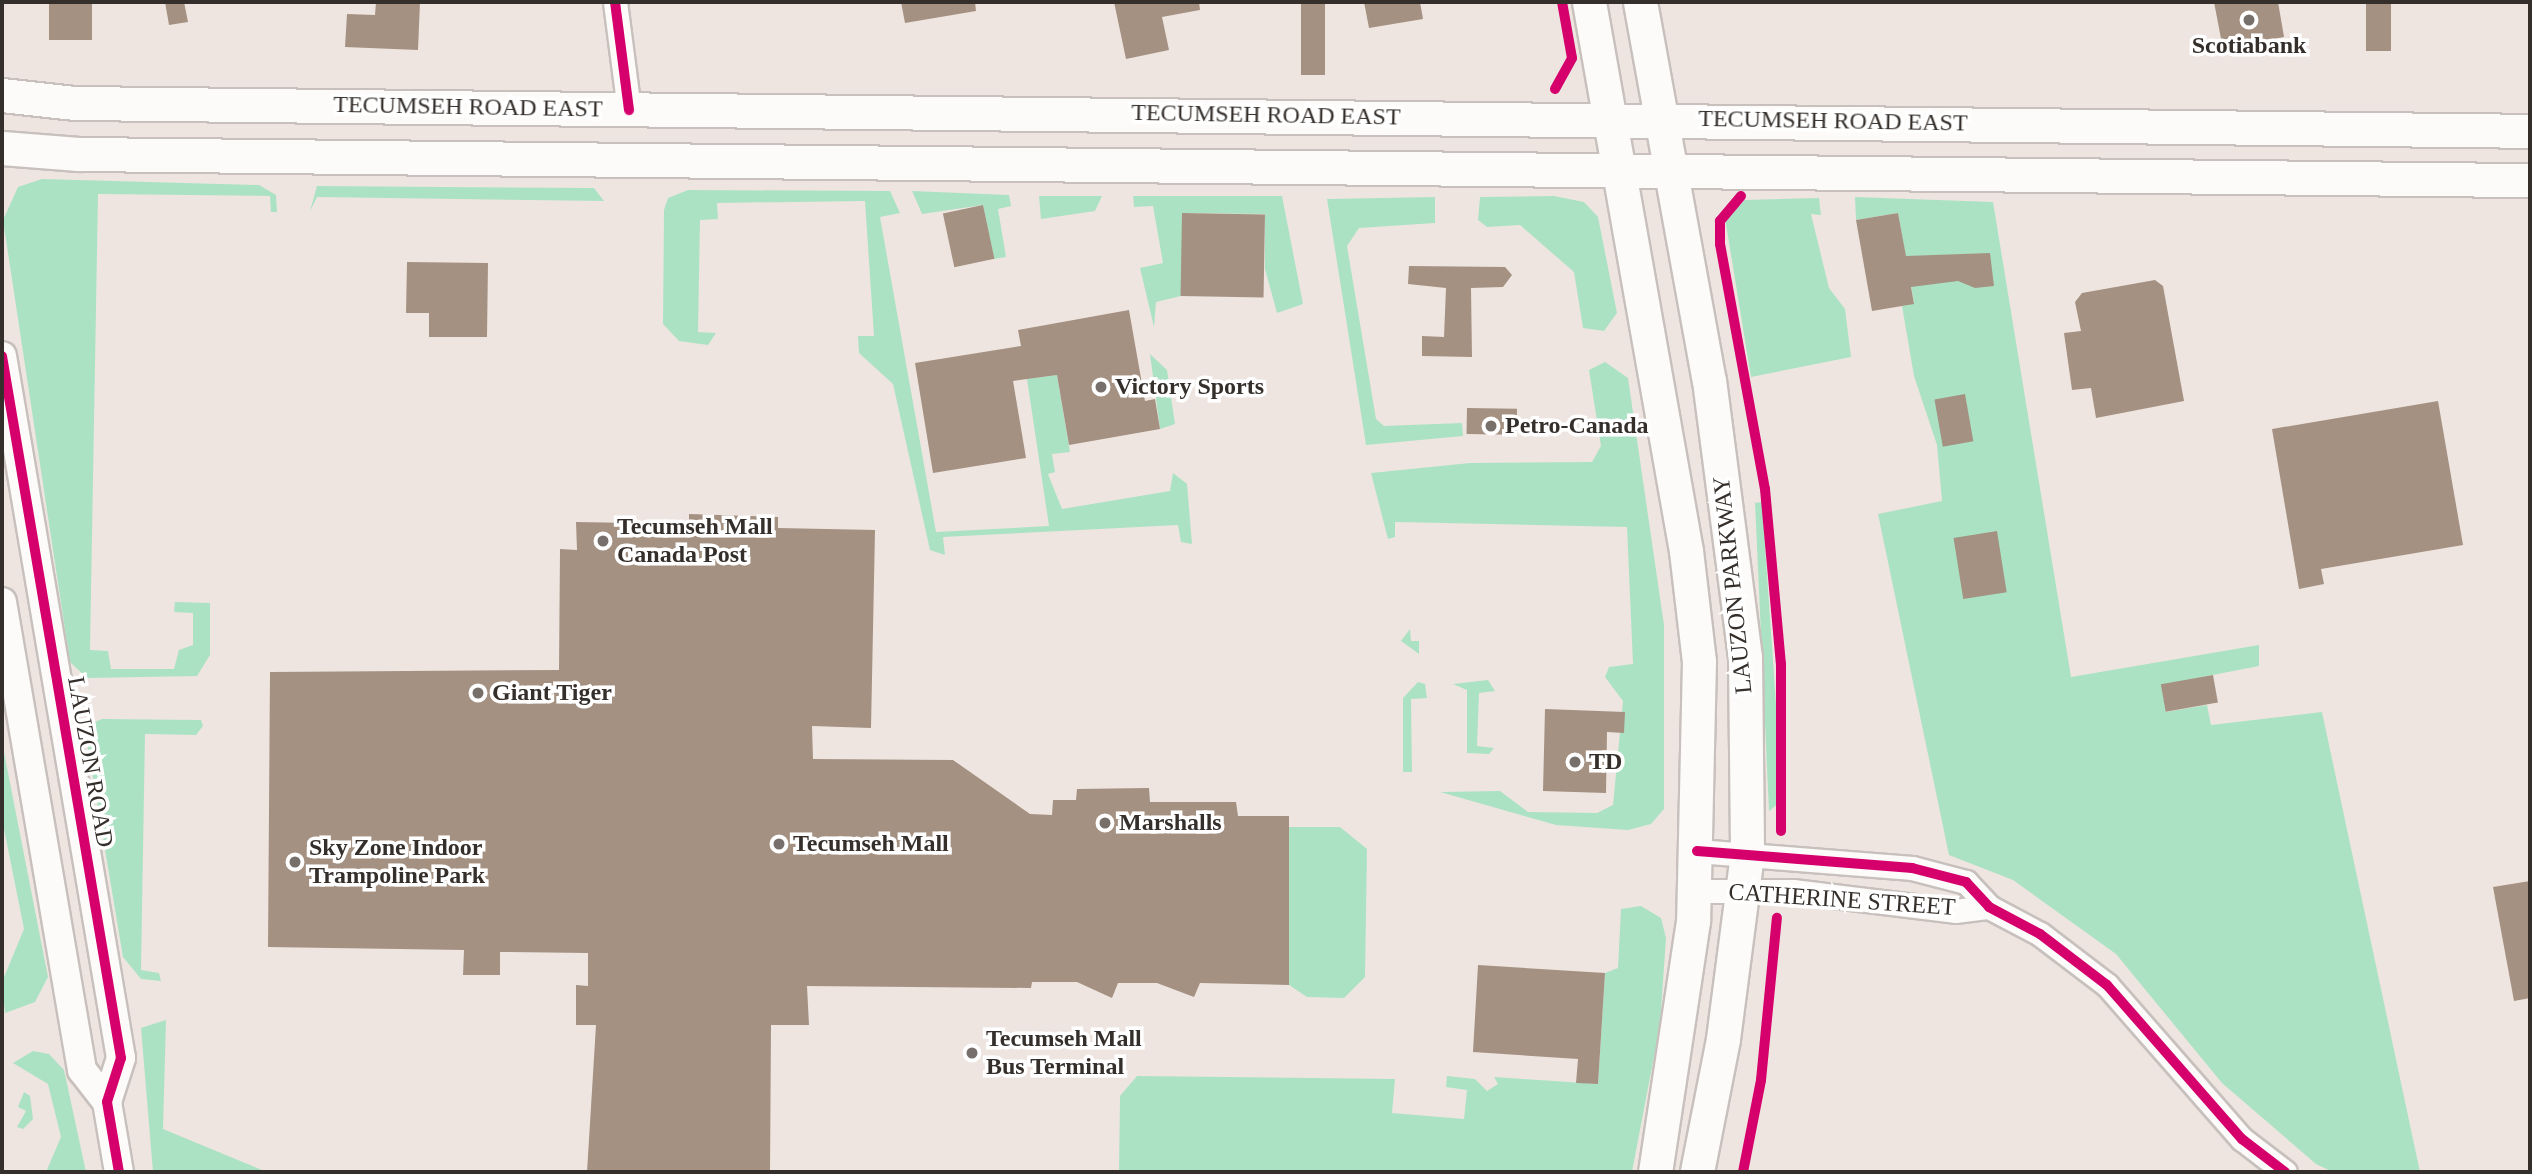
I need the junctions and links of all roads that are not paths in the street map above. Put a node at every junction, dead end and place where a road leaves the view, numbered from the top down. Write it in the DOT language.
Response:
graph roads {
  1 [pos="615,2"];
  2 [pos="1589,2"];
  3 [pos="1640,2"];
  4 [pos="2,95"];
  5 [pos="629,110"];
  6 [pos="1610,118"];
  7 [pos="1660,118"];
  8 [pos="2530,131"];
  9 [pos="2,148"];
  10 [pos="1618,171"];
  11 [pos="1670,171"];
  12 [pos="2530,180"];
  13 [pos="2,356"];
  14 [pos="2,602"];
  15 [pos="1697,851"];
  16 [pos="1747,854"];
  17 [pos="1695,891"];
  18 [pos="1743,891"];
  19 [pos="1989,907"];
  20 [pos="107,1102"];
  21 [pos="119,1172"];
  22 [pos="1655,1172"];
  23 [pos="1697,1172"];
  24 [pos="2285,1172"];
  1 -- 5 [label="street"];
  2 -- 6 [label="main road, LAUZON PARKWAY"];
  3 -- 7 [label="main road, LAUZON PARKWAY"];
  4 -- 5 [label="main road, TECUMSEH ROAD EAST"];
  5 -- 6 [label="main road, TECUMSEH ROAD EAST"];
  6 -- 7 [label="main road, TECUMSEH ROAD EAST"];
  6 -- 10 [label="main road, LAUZON PARKWAY"];
  7 -- 8 [label="main road, TECUMSEH ROAD EAST"];
  7 -- 11 [label="main road, LAUZON PARKWAY"];
  9 -- 10 [label="main road, TECUMSEH ROAD EAST"];
  10 -- 11 [label="main road, TECUMSEH ROAD EAST"];
  10 -- 15 [label="main road, LAUZON PARKWAY"];
  11 -- 12 [label="main road, TECUMSEH ROAD EAST"];
  11 -- 16 [label="main road, LAUZON PARKWAY"];
  13 -- 20 [label="street, LAUZON ROAD"];
  14 -- 20 [label="street, LAUZON ROAD"];
  15 -- 16 [label="street, CATHERINE STREET"];
  15 -- 17 [label="main road, LAUZON PARKWAY"];
  16 -- 18 [label="main road, LAUZON PARKWAY"];
  16 -- 19 [label="street, CATHERINE STREET"];
  17 -- 18 [label="street, CATHERINE STREET"];
  17 -- 22 [label="main road, LAUZON PARKWAY"];
  18 -- 19 [label="street, CATHERINE STREET"];
  18 -- 23 [label="main road, LAUZON PARKWAY"];
  19 -- 24 [label="street, CATHERINE STREET"];
  20 -- 21 [label="street, LAUZON ROAD"];
}
